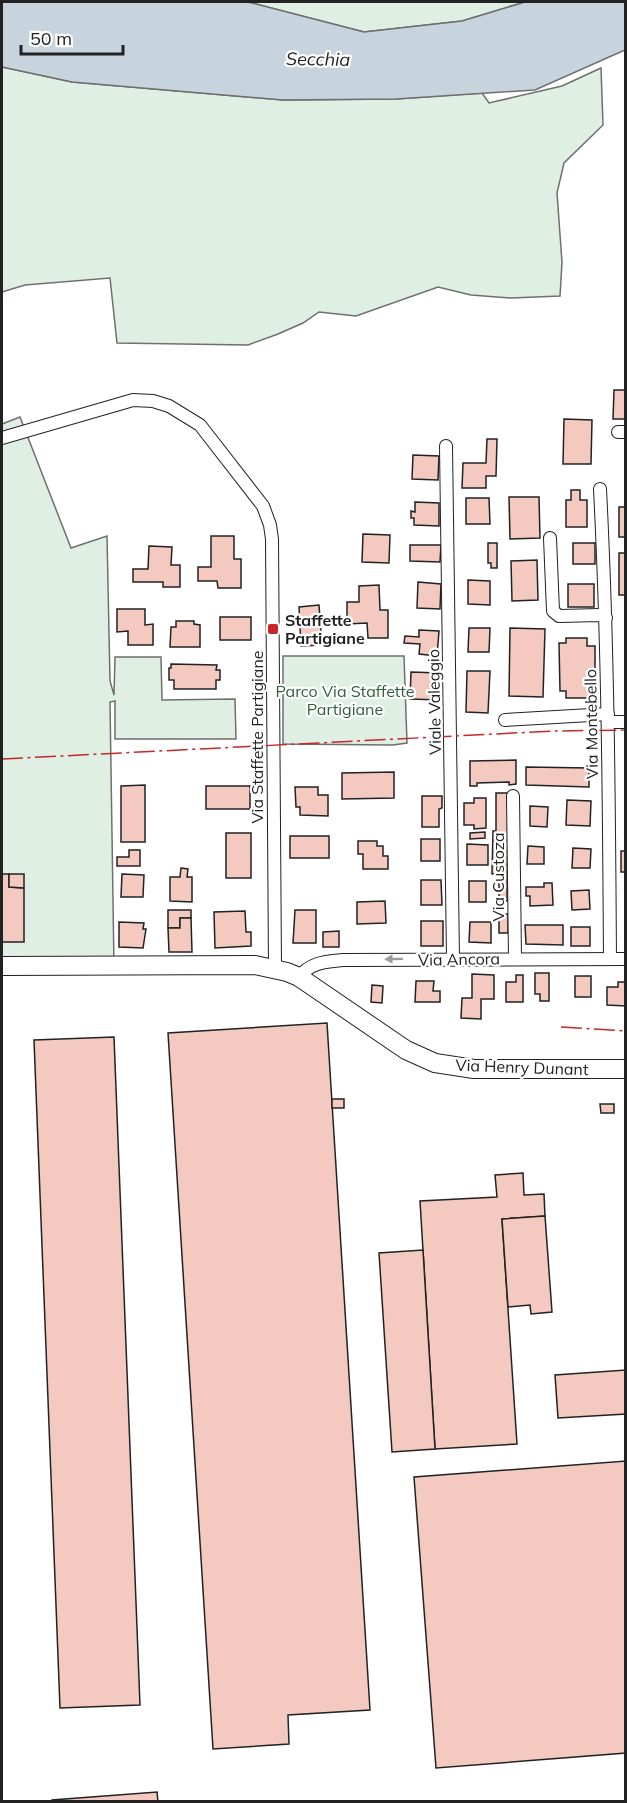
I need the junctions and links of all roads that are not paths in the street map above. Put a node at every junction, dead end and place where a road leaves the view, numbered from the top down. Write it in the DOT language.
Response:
graph roads {
  1 [pos="2,438"];
  2 [pos="447,446"];
  3 [pos="600,489"];
  4 [pos="550,538"];
  5 [pos="606,618"];
  6 [pos="608,718"];
  7 [pos="505,720"];
  8 [pos="626,722"];
  9 [pos="513,796"];
  10 [pos="453,958"];
  11 [pos="515,958"];
  12 [pos="610,959"];
  13 [pos="626,959"];
  14 [pos="2,966"];
  15 [pos="275,968"];
  16 [pos="299,977"];
  17 [pos="626,1069"];
  1 -- 15 [label="street, Via Staffette Partigiane"];
  2 -- 10 [label="street, Viale Valeggio"];
  3 -- 5 [label="street, Via Montebello"];
  4 -- 5 [label="street"];
  5 -- 6 [label="street, Via Montebello"];
  6 -- 7 [label="street"];
  6 -- 8 [label="street"];
  6 -- 12 [label="street, Via Montebello"];
  9 -- 11 [label="street, Via Custoza"];
  10 -- 11 [label="street, Via Ancora"];
  10 -- 16 [label="street, Via Ancora, one-way"];
  11 -- 12 [label="street, Via Ancora"];
  12 -- 13 [label="street, Via Ancora"];
  14 -- 15 [label="main road"];
  15 -- 16 [label="main road, Via Henry Dunant"];
  16 -- 17 [label="main road, Via Henry Dunant"];
}
